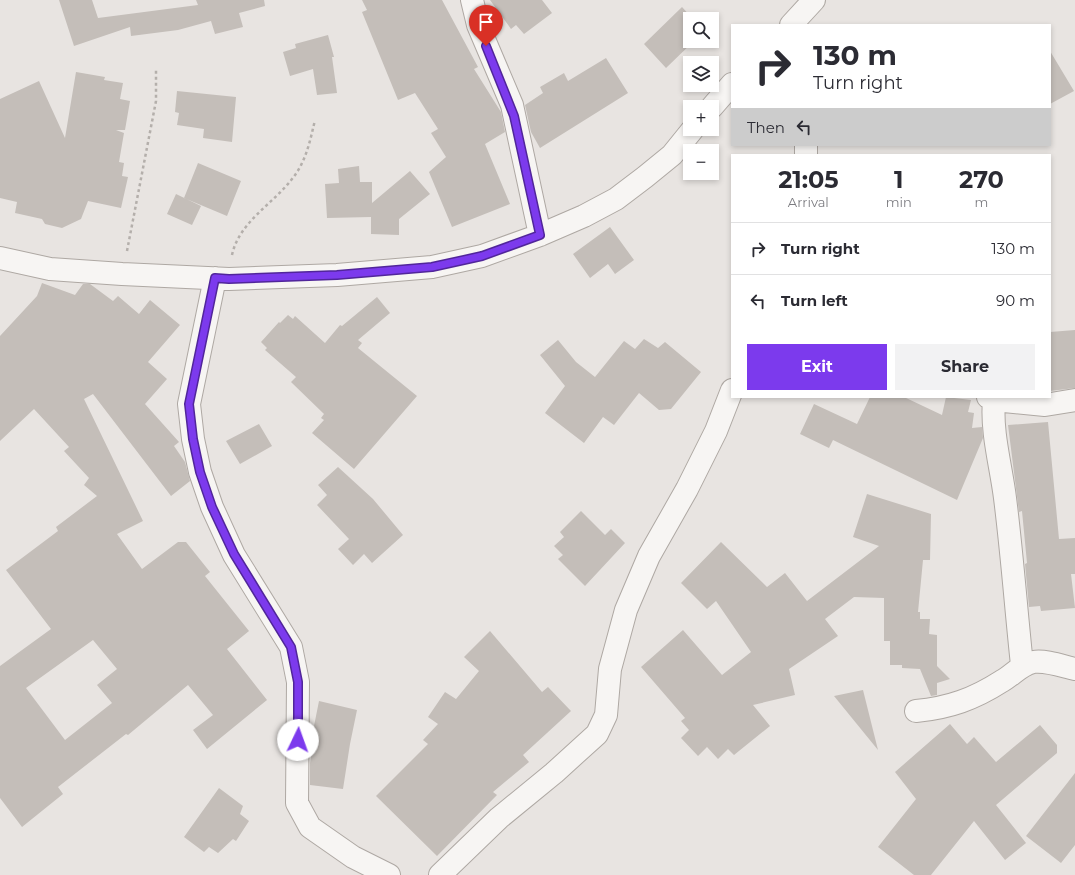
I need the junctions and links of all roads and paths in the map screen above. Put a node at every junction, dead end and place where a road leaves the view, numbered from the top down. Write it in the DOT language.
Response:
graph roads {
  1 [pos="472,0"];
  2 [pos="814,0"];
  3 [pos="792,24"];
  4 [pos="156,68"];
  5 [pos="731,85"];
  6 [pos="718,100"];
  7 [pos="315,120"];
  8 [pos="687,136"];
  9 [pos="540,235"];
  10 [pos="0,258"];
  11 [pos="122,274"];
  12 [pos="222,279"];
  13 [pos="731,393"];
  14 [pos="991,399"];
  15 [pos="1075,400"];
  16 [pos="1022,665"];
  17 [pos="1075,669"];
  18 [pos="916,711"];
  19 [pos="389,875"];
  20 [pos="440,875"];
  1 -- 9 [label="street"];
  2 -- 3 [label="street"];
  4 -- 11 [label="path"];
  5 -- 6 [label="street"];
  7 -- 12 [label="path"];
  8 -- 9 [label="street"];
  9 -- 12 [label="street"];
  10 -- 11 [label="street"];
  11 -- 12 [label="street"];
  12 -- 19 [label="street"];
  13 -- 20 [label="street"];
  14 -- 15 [label="street"];
  14 -- 16 [label="street"];
  16 -- 17 [label="street"];
  16 -- 18 [label="street"];
}
